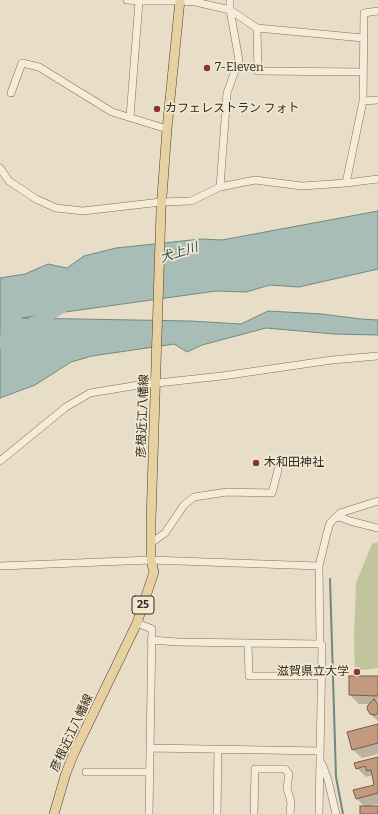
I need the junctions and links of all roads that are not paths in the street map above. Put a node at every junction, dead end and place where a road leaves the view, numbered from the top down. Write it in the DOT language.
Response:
graph roads {
  1 [pos="126,0"];
  2 [pos="180,0"];
  3 [pos="230,0"];
  4 [pos="139,2"];
  5 [pos="230,10"];
  6 [pos="378,11"];
  7 [pos="257,28"];
  8 [pos="363,38"];
  9 [pos="363,72"];
  10 [pos="12,93"];
  11 [pos="378,100"];
  12 [pos="364,101"];
  13 [pos="130,117"];
  14 [pos="167,128"];
  15 [pos="0,168"];
  16 [pos="378,179"];
  17 [pos="346,183"];
  18 [pos="220,187"];
  19 [pos="161,206"];
  20 [pos="378,356"];
  21 [pos="156,381"];
  22 [pos="0,461"];
  23 [pos="278,470"];
  24 [pos="378,501"];
  25 [pos="334,518"];
  26 [pos="378,528"];
  27 [pos="151,543"];
  28 [pos="151,560"];
  29 [pos="0,566"];
  30 [pos="319,566"];
  31 [pos="137,623"];
  32 [pos="150,640"];
  33 [pos="248,643"];
  34 [pos="320,644"];
  35 [pos="322,676"];
  36 [pos="150,748"];
  37 [pos="218,750"];
  38 [pos="320,755"];
  39 [pos="86,772"];
  40 [pos="149,772"];
  41 [pos="54,814"];
  42 [pos="149,814"];
  43 [pos="217,814"];
  44 [pos="254,814"];
  45 [pos="290,814"];
  46 [pos="319,814"];
  47 [pos="336,814"];
  1 -- 4 [label="street"];
  2 -- 4 [label="street"];
  2 -- 5 [label="street"];
  2 -- 14 [label="main road, 彦根近江八幡線 / 25"];
  3 -- 5 [label="street"];
  4 -- 13 [label="street"];
  5 -- 7 [label="street"];
  5 -- 18 [label="street"];
  6 -- 8 [label="street"];
  7 -- 8 [label="street"];
  7 -- 9 [label="street"];
  8 -- 9 [label="street"];
  9 -- 12 [label="street"];
  10 -- 13 [label="street"];
  11 -- 12 [label="street"];
  12 -- 17 [label="street"];
  13 -- 14 [label="street"];
  14 -- 19 [label="main road, 彦根近江八幡線 / 25"];
  15 -- 19 [label="street"];
  16 -- 17 [label="street"];
  17 -- 18 [label="street"];
  18 -- 19 [label="street"];
  19 -- 21 [label="main road, 彦根近江八幡線 / 25"];
  20 -- 21 [label="street"];
  21 -- 22 [label="street"];
  21 -- 27 [label="main road, 彦根近江八幡線 / 25"];
  23 -- 27 [label="street"];
  24 -- 25 [label="street"];
  25 -- 26 [label="street"];
  25 -- 30 [label="street"];
  27 -- 28 [label="main road, 彦根近江八幡線 / 25"];
  28 -- 29 [label="street"];
  28 -- 30 [label="street"];
  28 -- 31 [label="main road, 彦根近江八幡線 / 25"];
  30 -- 34 [label="street"];
  31 -- 32 [label="street"];
  31 -- 41 [label="main road, 彦根近江八幡線 / 25"];
  32 -- 33 [label="street"];
  32 -- 36 [label="street"];
  33 -- 34 [label="street"];
  33 -- 35 [label="street"];
  34 -- 35 [label="street"];
  35 -- 38 [label="street"];
  36 -- 37 [label="street"];
  36 -- 40 [label="street"];
  37 -- 38 [label="street"];
  37 -- 43 [label="street"];
  38 -- 46 [label="street"];
  38 -- 47 [label="street"];
  39 -- 40 [label="street"];
  40 -- 42 [label="street"];
  44 -- 45 [label="street"];
}
